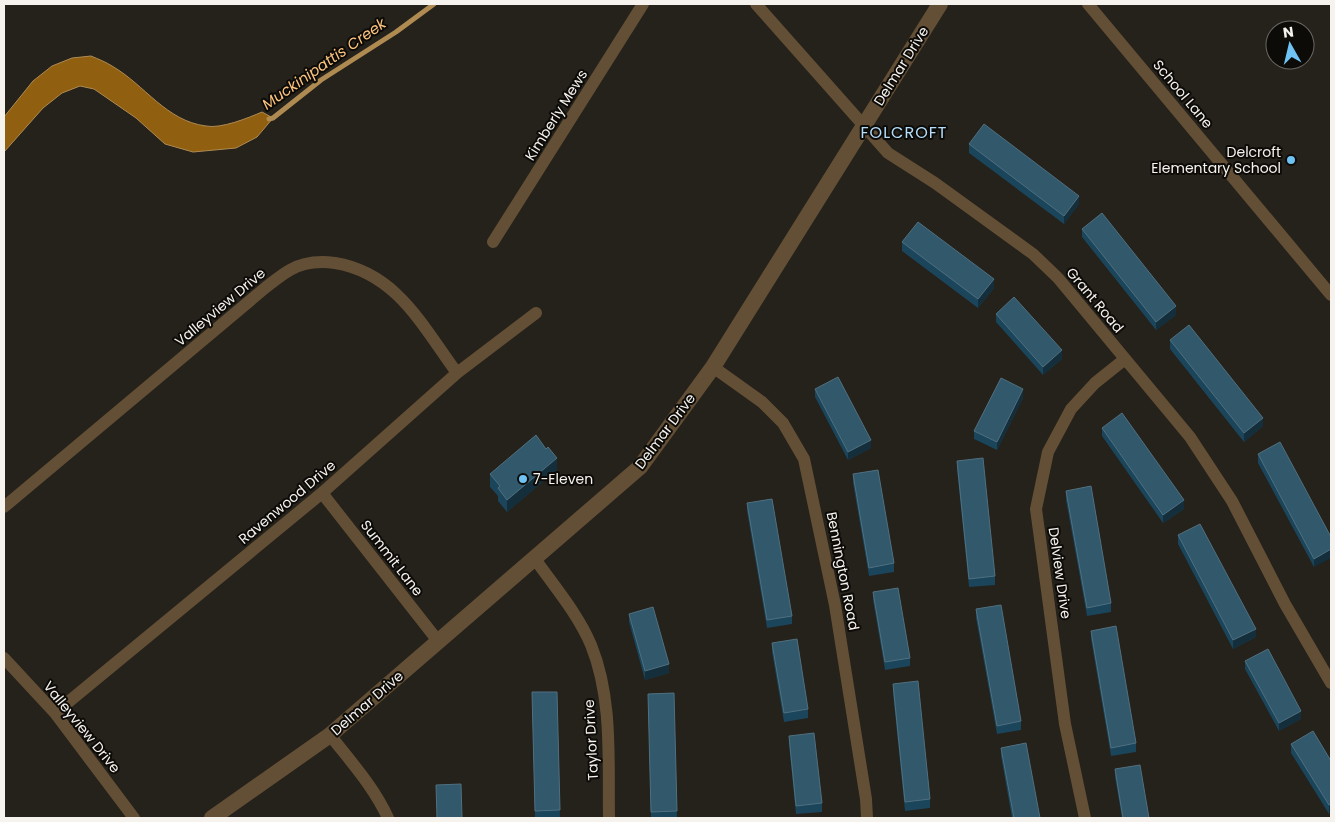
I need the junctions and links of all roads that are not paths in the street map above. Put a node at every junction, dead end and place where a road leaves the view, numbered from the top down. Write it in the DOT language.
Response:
graph roads {
  1 [pos="643,4"];
  2 [pos="756,4"];
  3 [pos="940,4"];
  4 [pos="1088,4"];
  5 [pos="864,126"];
  6 [pos="493,242"];
  7 [pos="1331,295"];
  8 [pos="536,313"];
  9 [pos="1125,359"];
  10 [pos="714,367"];
  11 [pos="457,373"];
  12 [pos="322,493"];
  13 [pos="4,507"];
  14 [pos="535,559"];
  15 [pos="438,641"];
  16 [pos="4,658"];
  17 [pos="1331,680"];
  18 [pos="56,713"];
  19 [pos="330,735"];
  20 [pos="134,818"];
  21 [pos="212,818"];
  22 [pos="388,818"];
  23 [pos="609,818"];
  24 [pos="867,818"];
  25 [pos="1085,818"];
  1 -- 6 [label="street, Kimberly Mews"];
  2 -- 5 [label="street, Grant Road"];
  3 -- 5 [label="street, Delmar Drive"];
  4 -- 7 [label="street, School Lane"];
  5 -- 9 [label="street, Grant Road"];
  5 -- 10 [label="street, Delmar Drive"];
  8 -- 11 [label="street, Ravenwood Drive"];
  9 -- 17 [label="street, Grant Road"];
  9 -- 25 [label="street, Delview Drive"];
  10 -- 14 [label="street, Delmar Drive"];
  10 -- 24 [label="street, Bennington Road"];
  11 -- 12 [label="street, Ravenwood Drive"];
  11 -- 13 [label="street, Valleyview Drive"];
  12 -- 15 [label="street, Summit Lane"];
  12 -- 18 [label="street, Ravenwood Drive"];
  14 -- 15 [label="street, Delmar Drive"];
  14 -- 23 [label="street, Taylor Drive"];
  15 -- 19 [label="street, Delmar Drive"];
  16 -- 18 [label="street, Valleyview Drive"];
  18 -- 20 [label="street, Valleyview Drive"];
  19 -- 21 [label="street, Delmar Drive"];
  19 -- 22 [label="street"];
}
